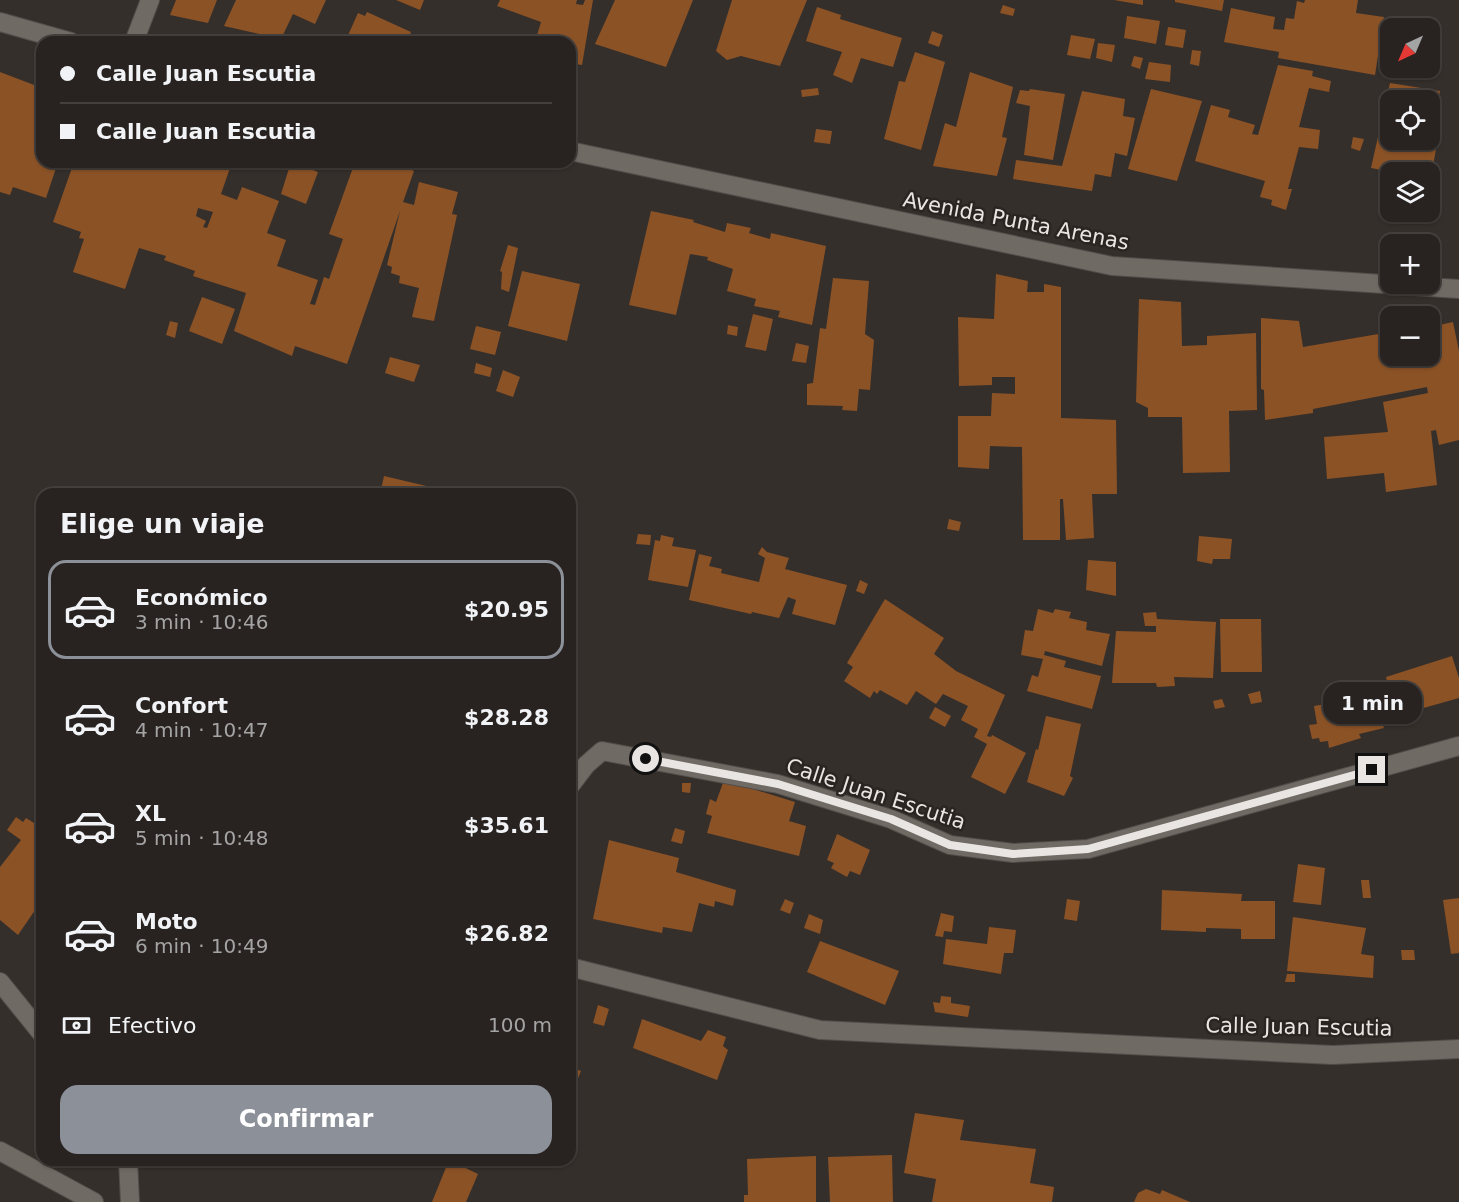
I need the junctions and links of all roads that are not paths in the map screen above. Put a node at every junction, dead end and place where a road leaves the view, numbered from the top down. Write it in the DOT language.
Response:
graph roads {
  1 [pos="150,0"];
  2 [pos="0,22"];
  3 [pos="50,36"];
  4 [pos="136,36"];
  5 [pos="576,152"];
  6 [pos="1459,289"];
  7 [pos="1459,746"];
  8 [pos="576,778"];
  9 [pos="576,969"];
  10 [pos="0,982"];
  11 [pos="36,1027"];
  12 [pos="1459,1049"];
  13 [pos="0,1151"];
  14 [pos="128,1166"];
  15 [pos="94,1202"];
  16 [pos="130,1202"];
  1 -- 4 [label="street"];
  2 -- 3 [label="street"];
  5 -- 6 [label="street, Avenida Punta Arenas"];
  7 -- 8 [label="street, Calle Juan Escutia"];
  9 -- 12 [label="street, Calle Juan Escutia"];
  10 -- 11 [label="street"];
  13 -- 15 [label="street"];
  14 -- 16 [label="street"];
}
